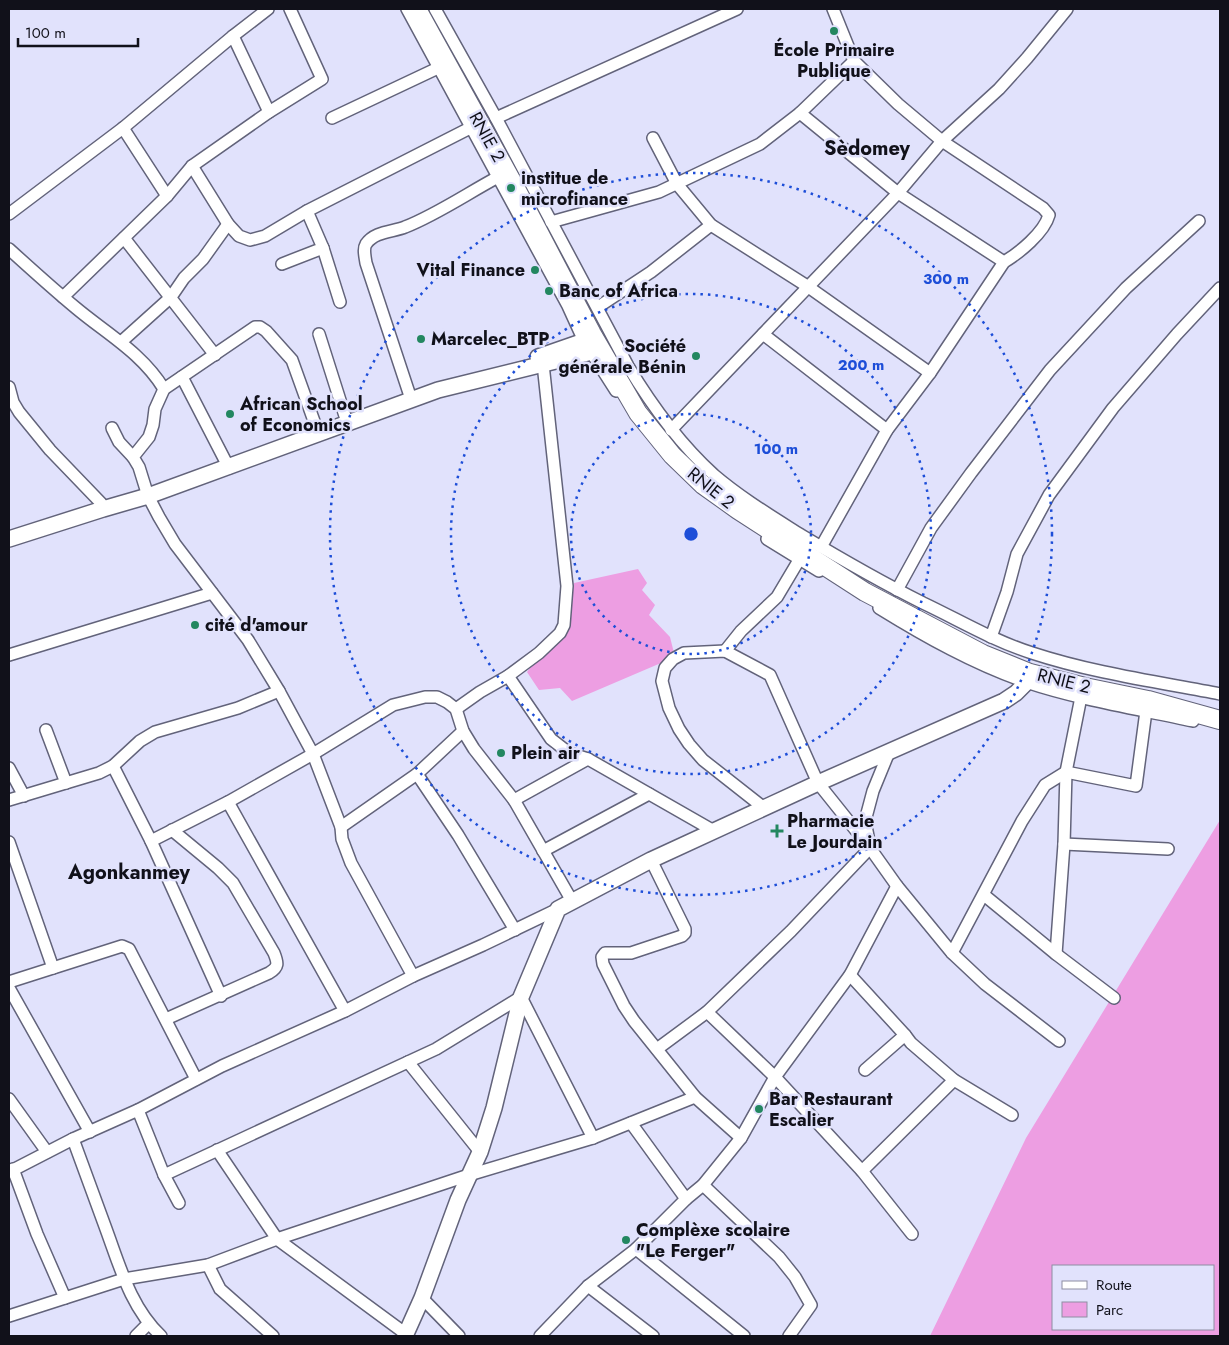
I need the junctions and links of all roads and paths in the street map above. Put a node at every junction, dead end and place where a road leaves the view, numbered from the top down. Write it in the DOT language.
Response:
graph roads {
  1 [pos="268,9"];
  2 [pos="290,9"];
  3 [pos="407,9"];
  4 [pos="417,9"];
  5 [pos="426,9"];
  6 [pos="435,9"];
  7 [pos="737,9"];
  8 [pos="833,9"];
  9 [pos="1067,9"];
  10 [pos="232,36"];
  11 [pos="854,61"];
  12 [pos="438,68"];
  13 [pos="269,112"];
  14 [pos="800,113"];
  15 [pos="332,118"];
  16 [pos="496,118"];
  17 [pos="472,127"];
  18 [pos="123,128"];
  19 [pos="653,138"];
  20 [pos="942,141"];
  21 [pos="192,166"];
  22 [pos="498,177"];
  23 [pos="677,184"];
  24 [pos="898,193"];
  25 [pos="167,196"];
  26 [pos="307,211"];
  27 [pos="9,214"];
  28 [pos="1198,221"];
  29 [pos="551,222"];
  30 [pos="228,224"];
  31 [pos="711,225"];
  32 [pos="124,238"];
  33 [pos="323,248"];
  34 [pos="9,249"];
  35 [pos="1004,262"];
  36 [pos="282,264"];
  37 [pos="807,286"];
  38 [pos="1220,288"];
  39 [pos="63,297"];
  40 [pos="171,297"];
  41 [pos="340,302"];
  42 [pos="598,307"];
  43 [pos="320,334"];
  44 [pos="763,334"];
  45 [pos="599,338"];
  46 [pos="121,342"];
  47 [pos="214,355"];
  48 [pos="542,364"];
  49 [pos="930,373"];
  50 [pos="182,377"];
  51 [pos="9,387"];
  52 [pos="164,388"];
  53 [pos="409,393"];
  54 [pos="345,416"];
  55 [pos="112,428"];
  56 [pos="671,430"];
  57 [pos="887,430"];
  58 [pos="318,431"];
  59 [pos="133,457"];
  60 [pos="227,464"];
  61 [pos="147,492"];
  62 [pos="101,503"];
  63 [pos="36,526"];
  64 [pos="9,530"];
  65 [pos="9,539"];
  66 [pos="821,547"];
  67 [pos="798,560"];
  68 [pos="897,590"];
  69 [pos="212,593"];
  70 [pos="991,636"];
  71 [pos="725,651"];
  72 [pos="9,655"];
  73 [pos="1029,672"];
  74 [pos="508,676"];
  75 [pos="279,691"];
  76 [pos="1220,694"];
  77 [pos="1081,697"];
  78 [pos="1220,708"];
  79 [pos="456,709"];
  80 [pos="1146,710"];
  81 [pos="1220,720"];
  82 [pos="1220,727"];
  83 [pos="46,730"];
  84 [pos="463,732"];
  85 [pos="888,752"];
  86 [pos="314,754"];
  87 [pos="588,760"];
  88 [pos="114,766"];
  89 [pos="9,768"];
  90 [pos="1066,772"];
  91 [pos="417,774"];
  92 [pos="66,783"];
  93 [pos="818,783"];
  94 [pos="649,794"];
  95 [pos="24,796"];
  96 [pos="9,800"];
  97 [pos="514,800"];
  98 [pos="228,802"];
  99 [pos="764,808"];
  100 [pos="342,827"];
  101 [pos="172,830"];
  102 [pos="714,831"];
  103 [pos="151,841"];
  104 [pos="9,842"];
  105 [pos="1064,844"];
  106 [pos="870,848"];
  107 [pos="1168,849"];
  108 [pos="543,851"];
  109 [pos="651,860"];
  110 [pos="897,886"];
  111 [pos="984,895"];
  112 [pos="572,901"];
  113 [pos="558,910"];
  114 [pos="514,930"];
  115 [pos="952,953"];
  116 [pos="1056,954"];
  117 [pos="53,968"];
  118 [pos="850,975"];
  119 [pos="413,976"];
  120 [pos="9,982"];
  121 [pos="9,988"];
  122 [pos="221,996"];
  123 [pos="521,997"];
  124 [pos="1114,998"];
  125 [pos="345,1011"];
  126 [pos="707,1012"];
  127 [pos="166,1019"];
  128 [pos="905,1034"];
  129 [pos="1059,1041"];
  130 [pos="657,1049"];
  131 [pos="408,1062"];
  132 [pos="865,1070"];
  133 [pos="775,1077"];
  134 [pos="196,1079"];
  135 [pos="954,1080"];
  136 [pos="695,1097"];
  137 [pos="9,1099"];
  138 [pos="138,1110"];
  139 [pos="1012,1114"];
  140 [pos="631,1123"];
  141 [pos="90,1132"];
  142 [pos="593,1138"];
  143 [pos="741,1138"];
  144 [pos="73,1139"];
  145 [pos="217,1150"];
  146 [pos="47,1152"];
  147 [pos="480,1152"];
  148 [pos="11,1170"];
  149 [pos="862,1171"];
  150 [pos="164,1174"];
  151 [pos="468,1175"];
  152 [pos="703,1185"];
  153 [pos="686,1199"];
  154 [pos="179,1203"];
  155 [pos="912,1234"];
  156 [pos="277,1239"];
  157 [pos="636,1249"];
  158 [pos="208,1265"];
  159 [pos="124,1279"];
  160 [pos="588,1286"];
  161 [pos="66,1298"];
  162 [pos="422,1298"];
  163 [pos="9,1316"];
  164 [pos="148,1324"];
  165 [pos="406,1335"];
  166 [pos="136,1336"];
  167 [pos="161,1336"];
  168 [pos="273,1336"];
  169 [pos="459,1336"];
  170 [pos="540,1336"];
  171 [pos="653,1336"];
  172 [pos="744,1336"];
  173 [pos="789,1336"];
  1 -- 10 [label="street"];
  2 -- 13 [label="street"];
  3 -- 12 [label="street"];
  4 -- 45 [label="highway, RNIE 2 / RNIE 2"];
  5 -- 45 [label="highway, RNIE 2 / RNIE 2"];
  6 -- 16 [label="street"];
  7 -- 16 [label="street"];
  8 -- 11 [label="street"];
  9 -- 20 [label="street"];
  10 -- 13 [label="street"];
  10 -- 18 [label="street"];
  11 -- 14 [label="street"];
  11 -- 20 [label="street"];
  12 -- 15 [label="street"];
  12 -- 17 [label="street"];
  13 -- 21 [label="street"];
  14 -- 23 [label="street"];
  14 -- 24 [label="street"];
  16 -- 29 [label="street"];
  17 -- 22 [label="street"];
  17 -- 26 [label="street"];
  18 -- 25 [label="street"];
  18 -- 27 [label="street"];
  19 -- 23 [label="street"];
  20 -- 24 [label="street"];
  20 -- 35 [label="street"];
  21 -- 25 [label="street"];
  21 -- 30 [label="street"];
  22 -- 45 [label="street"];
  22 -- 53 [label="street"];
  23 -- 29 [label="street"];
  23 -- 31 [label="street"];
  24 -- 35 [label="street"];
  24 -- 37 [label="street"];
  25 -- 32 [label="street"];
  26 -- 30 [label="street"];
  26 -- 33 [label="street"];
  28 -- 68 [label="street"];
  29 -- 42 [label="street"];
  30 -- 40 [label="street"];
  31 -- 37 [label="street"];
  31 -- 42 [label="street"];
  32 -- 39 [label="street"];
  32 -- 40 [label="street"];
  33 -- 36 [label="street"];
  33 -- 41 [label="street"];
  34 -- 39 [label="street"];
  35 -- 49 [label="street"];
  37 -- 44 [label="street"];
  37 -- 49 [label="street"];
  38 -- 70 [label="street"];
  39 -- 46 [label="street"];
  40 -- 46 [label="street"];
  40 -- 47 [label="street"];
  42 -- 45 [label="street"];
  43 -- 54 [label="street"];
  44 -- 56 [label="street"];
  44 -- 57 [label="street"];
  45 -- 48 [label="main road"];
  45 -- 53 [label="main road"];
  45 -- 56 [label="street"];
  45 -- 67 [label="street"];
  45 -- 73 [label="highway, RNIE 2 / RNIE 2"];
  46 -- 52 [label="street"];
  47 -- 50 [label="street"];
  47 -- 58 [label="street"];
  48 -- 58 [label="main road"];
  48 -- 74 [label="street"];
  49 -- 57 [label="street"];
  50 -- 52 [label="street"];
  50 -- 60 [label="street"];
  51 -- 62 [label="street"];
  52 -- 59 [label="street"];
  53 -- 54 [label="main road"];
  54 -- 58 [label="main road"];
  55 -- 59 [label="street"];
  56 -- 66 [label="street"];
  57 -- 66 [label="street"];
  58 -- 60 [label="main road"];
  59 -- 61 [label="street"];
  60 -- 61 [label="main road"];
  61 -- 62 [label="main road"];
  61 -- 63 [label="main road"];
  61 -- 69 [label="street"];
  62 -- 63 [label="main road"];
  63 -- 64 [label="main road"];
  63 -- 65 [label="main road"];
  66 -- 68 [label="street"];
  67 -- 71 [label="street"];
  67 -- 73 [label="street"];
  68 -- 70 [label="street"];
  69 -- 72 [label="street"];
  69 -- 75 [label="street"];
  70 -- 76 [label="street"];
  71 -- 93 [label="street"];
  71 -- 99 [label="street"];
  73 -- 77 [label="street"];
  73 -- 78 [label="highway, RNIE 2 / RNIE 2"];
  73 -- 81 [label="highway, RNIE 2 / RNIE 2"];
  73 -- 85 [label="main road"];
  74 -- 79 [label="street"];
  74 -- 87 [label="street"];
  75 -- 86 [label="street"];
  75 -- 88 [label="street"];
  77 -- 80 [label="street"];
  77 -- 90 [label="street"];
  79 -- 84 [label="street"];
  79 -- 86 [label="street"];
  80 -- 82 [label="street"];
  80 -- 90 [label="street"];
  83 -- 92 [label="street"];
  84 -- 91 [label="street"];
  84 -- 97 [label="street"];
  85 -- 93 [label="main road"];
  85 -- 106 [label="street"];
  86 -- 98 [label="street"];
  86 -- 100 [label="street"];
  87 -- 94 [label="street"];
  87 -- 97 [label="street"];
  88 -- 92 [label="street"];
  88 -- 103 [label="street"];
  89 -- 95 [label="street"];
  90 -- 105 [label="street"];
  90 -- 111 [label="street"];
  91 -- 100 [label="street"];
  91 -- 114 [label="street"];
  92 -- 95 [label="street"];
  93 -- 99 [label="main road"];
  93 -- 106 [label="street"];
  94 -- 102 [label="street"];
  94 -- 108 [label="street"];
  95 -- 96 [label="street"];
  97 -- 108 [label="street"];
  98 -- 101 [label="street"];
  98 -- 125 [label="street"];
  99 -- 102 [label="main road"];
  100 -- 119 [label="street"];
  101 -- 103 [label="street"];
  101 -- 122 [label="street"];
  102 -- 109 [label="main road"];
  103 -- 122 [label="street"];
  104 -- 117 [label="street"];
  105 -- 107 [label="street"];
  105 -- 116 [label="street"];
  106 -- 110 [label="street"];
  106 -- 126 [label="street"];
  108 -- 112 [label="street"];
  109 -- 112 [label="main road"];
  109 -- 130 [label="street"];
  110 -- 115 [label="street"];
  110 -- 118 [label="street"];
  111 -- 115 [label="street"];
  111 -- 116 [label="street"];
  112 -- 113 [label="main road"];
  113 -- 114 [label="street"];
  113 -- 123 [label="main road"];
  114 -- 119 [label="street"];
  115 -- 129 [label="street"];
  116 -- 124 [label="street"];
  117 -- 120 [label="street"];
  117 -- 127 [label="street"];
  118 -- 128 [label="street"];
  118 -- 133 [label="street"];
  119 -- 125 [label="street"];
  121 -- 141 [label="street"];
  122 -- 127 [label="street"];
  123 -- 131 [label="street"];
  123 -- 142 [label="street"];
  123 -- 147 [label="main road"];
  125 -- 134 [label="street"];
  126 -- 130 [label="street"];
  126 -- 133 [label="street"];
  127 -- 134 [label="street"];
  128 -- 132 [label="street"];
  128 -- 135 [label="street"];
  130 -- 136 [label="street"];
  131 -- 145 [label="street"];
  131 -- 147 [label="street"];
  133 -- 143 [label="street"];
  133 -- 149 [label="street"];
  134 -- 138 [label="street"];
  135 -- 139 [label="street"];
  135 -- 149 [label="street"];
  136 -- 140 [label="street"];
  136 -- 143 [label="street"];
  137 -- 146 [label="street"];
  138 -- 141 [label="street"];
  138 -- 150 [label="street"];
  140 -- 142 [label="street"];
  140 -- 153 [label="street"];
  141 -- 144 [label="street"];
  142 -- 151 [label="street"];
  143 -- 152 [label="street"];
  144 -- 146 [label="street"];
  144 -- 159 [label="street"];
  145 -- 150 [label="street"];
  145 -- 156 [label="street"];
  146 -- 148 [label="street"];
  147 -- 151 [label="main road"];
  148 -- 161 [label="street"];
  149 -- 155 [label="street"];
  150 -- 154 [label="street"];
  151 -- 156 [label="street"];
  151 -- 162 [label="main road"];
  152 -- 153 [label="street"];
  152 -- 173 [label="street"];
  153 -- 157 [label="street"];
  156 -- 158 [label="street"];
  156 -- 165 [label="street"];
  157 -- 160 [label="street"];
  157 -- 172 [label="street"];
  158 -- 159 [label="street"];
  158 -- 168 [label="street"];
  159 -- 161 [label="street"];
  159 -- 164 [label="street"];
  160 -- 170 [label="street"];
  160 -- 171 [label="street"];
  161 -- 163 [label="street"];
  162 -- 165 [label="main road"];
  162 -- 169 [label="street"];
  164 -- 166 [label="street"];
  164 -- 167 [label="street"];
}
